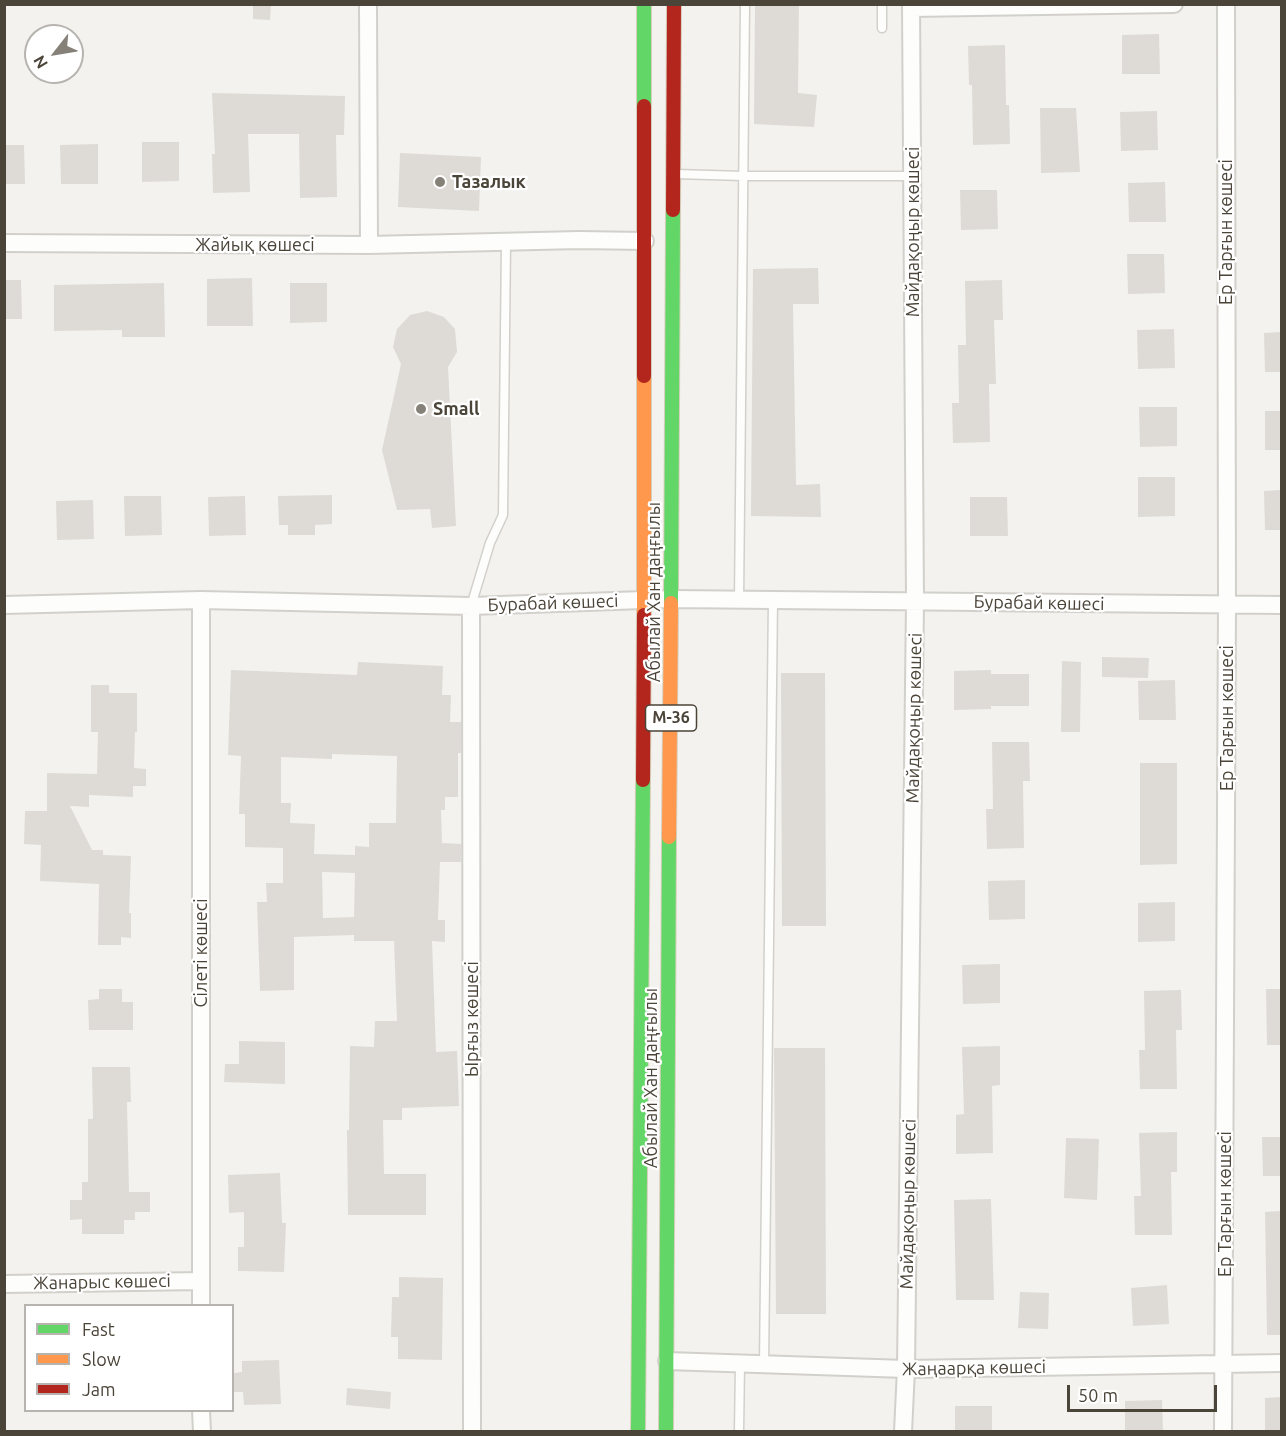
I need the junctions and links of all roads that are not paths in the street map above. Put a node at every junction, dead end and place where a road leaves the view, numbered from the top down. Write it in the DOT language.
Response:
graph roads {
  1 [pos="368,4"];
  2 [pos="644,4"];
  3 [pos="674,4"];
  4 [pos="745,4"];
  5 [pos="882,4"];
  6 [pos="1174,4"];
  7 [pos="1226,4"];
  8 [pos="911,6"];
  9 [pos="882,28"];
  10 [pos="673,173"];
  11 [pos="743,176"];
  12 [pos="912,176"];
  13 [pos="506,242"];
  14 [pos="645,242"];
  15 [pos="4,243"];
  16 [pos="369,245"];
  17 [pos="672,599"];
  18 [pos="201,600"];
  19 [pos="644,600"];
  20 [pos="739,600"];
  21 [pos="772,600"];
  22 [pos="915,602"];
  23 [pos="1227,604"];
  24 [pos="4,605"];
  25 [pos="1281,605"];
  26 [pos="471,606"];
  27 [pos="200,1281"];
  28 [pos="4,1284"];
  29 [pos="201,1304"];
  30 [pos="667,1361"];
  31 [pos="1224,1363"];
  32 [pos="1281,1363"];
  33 [pos="741,1364"];
  34 [pos="764,1364"];
  35 [pos="906,1370"];
  36 [pos="201,1412"];
  37 [pos="202,1431"];
  38 [pos="472,1431"];
  39 [pos="638,1431"];
  40 [pos="666,1431"];
  41 [pos="739,1431"];
  42 [pos="903,1431"];
  43 [pos="1223,1431"];
  1 -- 16 [label="street"];
  2 -- 14 [label="main road, Абылай Хан даңғылы / M-36"];
  3 -- 10 [label="main road, Абылай Хан даңғылы / M-36"];
  4 -- 11 [label="lane"];
  5 -- 9 [label="lane"];
  6 -- 8 [label="street"];
  7 -- 23 [label="street, Ер Тарғын көшесі"];
  8 -- 12 [label="street, Майдақоңыр көшесі"];
  10 -- 11 [label="lane"];
  10 -- 17 [label="main road, Абылай Хан даңғылы / M-36"];
  11 -- 12 [label="lane"];
  11 -- 20 [label="lane"];
  12 -- 22 [label="street, Майдақоңыр көшесі"];
  13 -- 14 [label="street, Жайық көшесі"];
  13 -- 16 [label="street, Жайық көшесі"];
  13 -- 26 [label="lane"];
  14 -- 19 [label="main road, Абылай Хан даңғылы / M-36"];
  15 -- 16 [label="street, Жайық көшесі"];
  17 -- 19 [label="street, Бурабай көшесі"];
  17 -- 20 [label="street, Бурабай көшесі"];
  17 -- 30 [label="main road, Абылай Хан даңғылы / M-36"];
  18 -- 24 [label="street, Бурабай көшесі"];
  18 -- 26 [label="street, Бурабай көшесі"];
  18 -- 27 [label="street, Сілеті көшесі"];
  19 -- 26 [label="street, Бурабай көшесі"];
  19 -- 39 [label="main road, Абылай Хан даңғылы / M-36"];
  20 -- 21 [label="street, Бурабай көшесі"];
  21 -- 22 [label="street, Бурабай көшесі"];
  21 -- 34 [label="lane"];
  22 -- 23 [label="street, Бурабай көшесі"];
  22 -- 35 [label="street, Майдақоңыр көшесі"];
  23 -- 25 [label="street, Бурабай көшесі"];
  23 -- 31 [label="street, Ер Тарғын көшесі"];
  26 -- 38 [label="street, Ырғыз көшесі"];
  27 -- 28 [label="street, Жанарыс көшесі"];
  27 -- 29 [label="street, Сілеті көшесі"];
  30 -- 33 [label="street, Жаңаарқа көшесі"];
  30 -- 40 [label="main road, Абылай Хан даңғылы / M-36"];
  31 -- 32 [label="street, Жаңаарқа көшесі"];
  31 -- 35 [label="street, Жаңаарқа көшесі"];
  31 -- 43 [label="street, Ер Тарғын көшесі"];
  33 -- 34 [label="street, Жаңаарқа көшесі"];
  33 -- 41 [label="lane"];
  34 -- 35 [label="street, Жаңаарқа көшесі"];
  35 -- 42 [label="street, Майдақоңыр көшесі"];
  36 -- 37 [label="street"];
}
